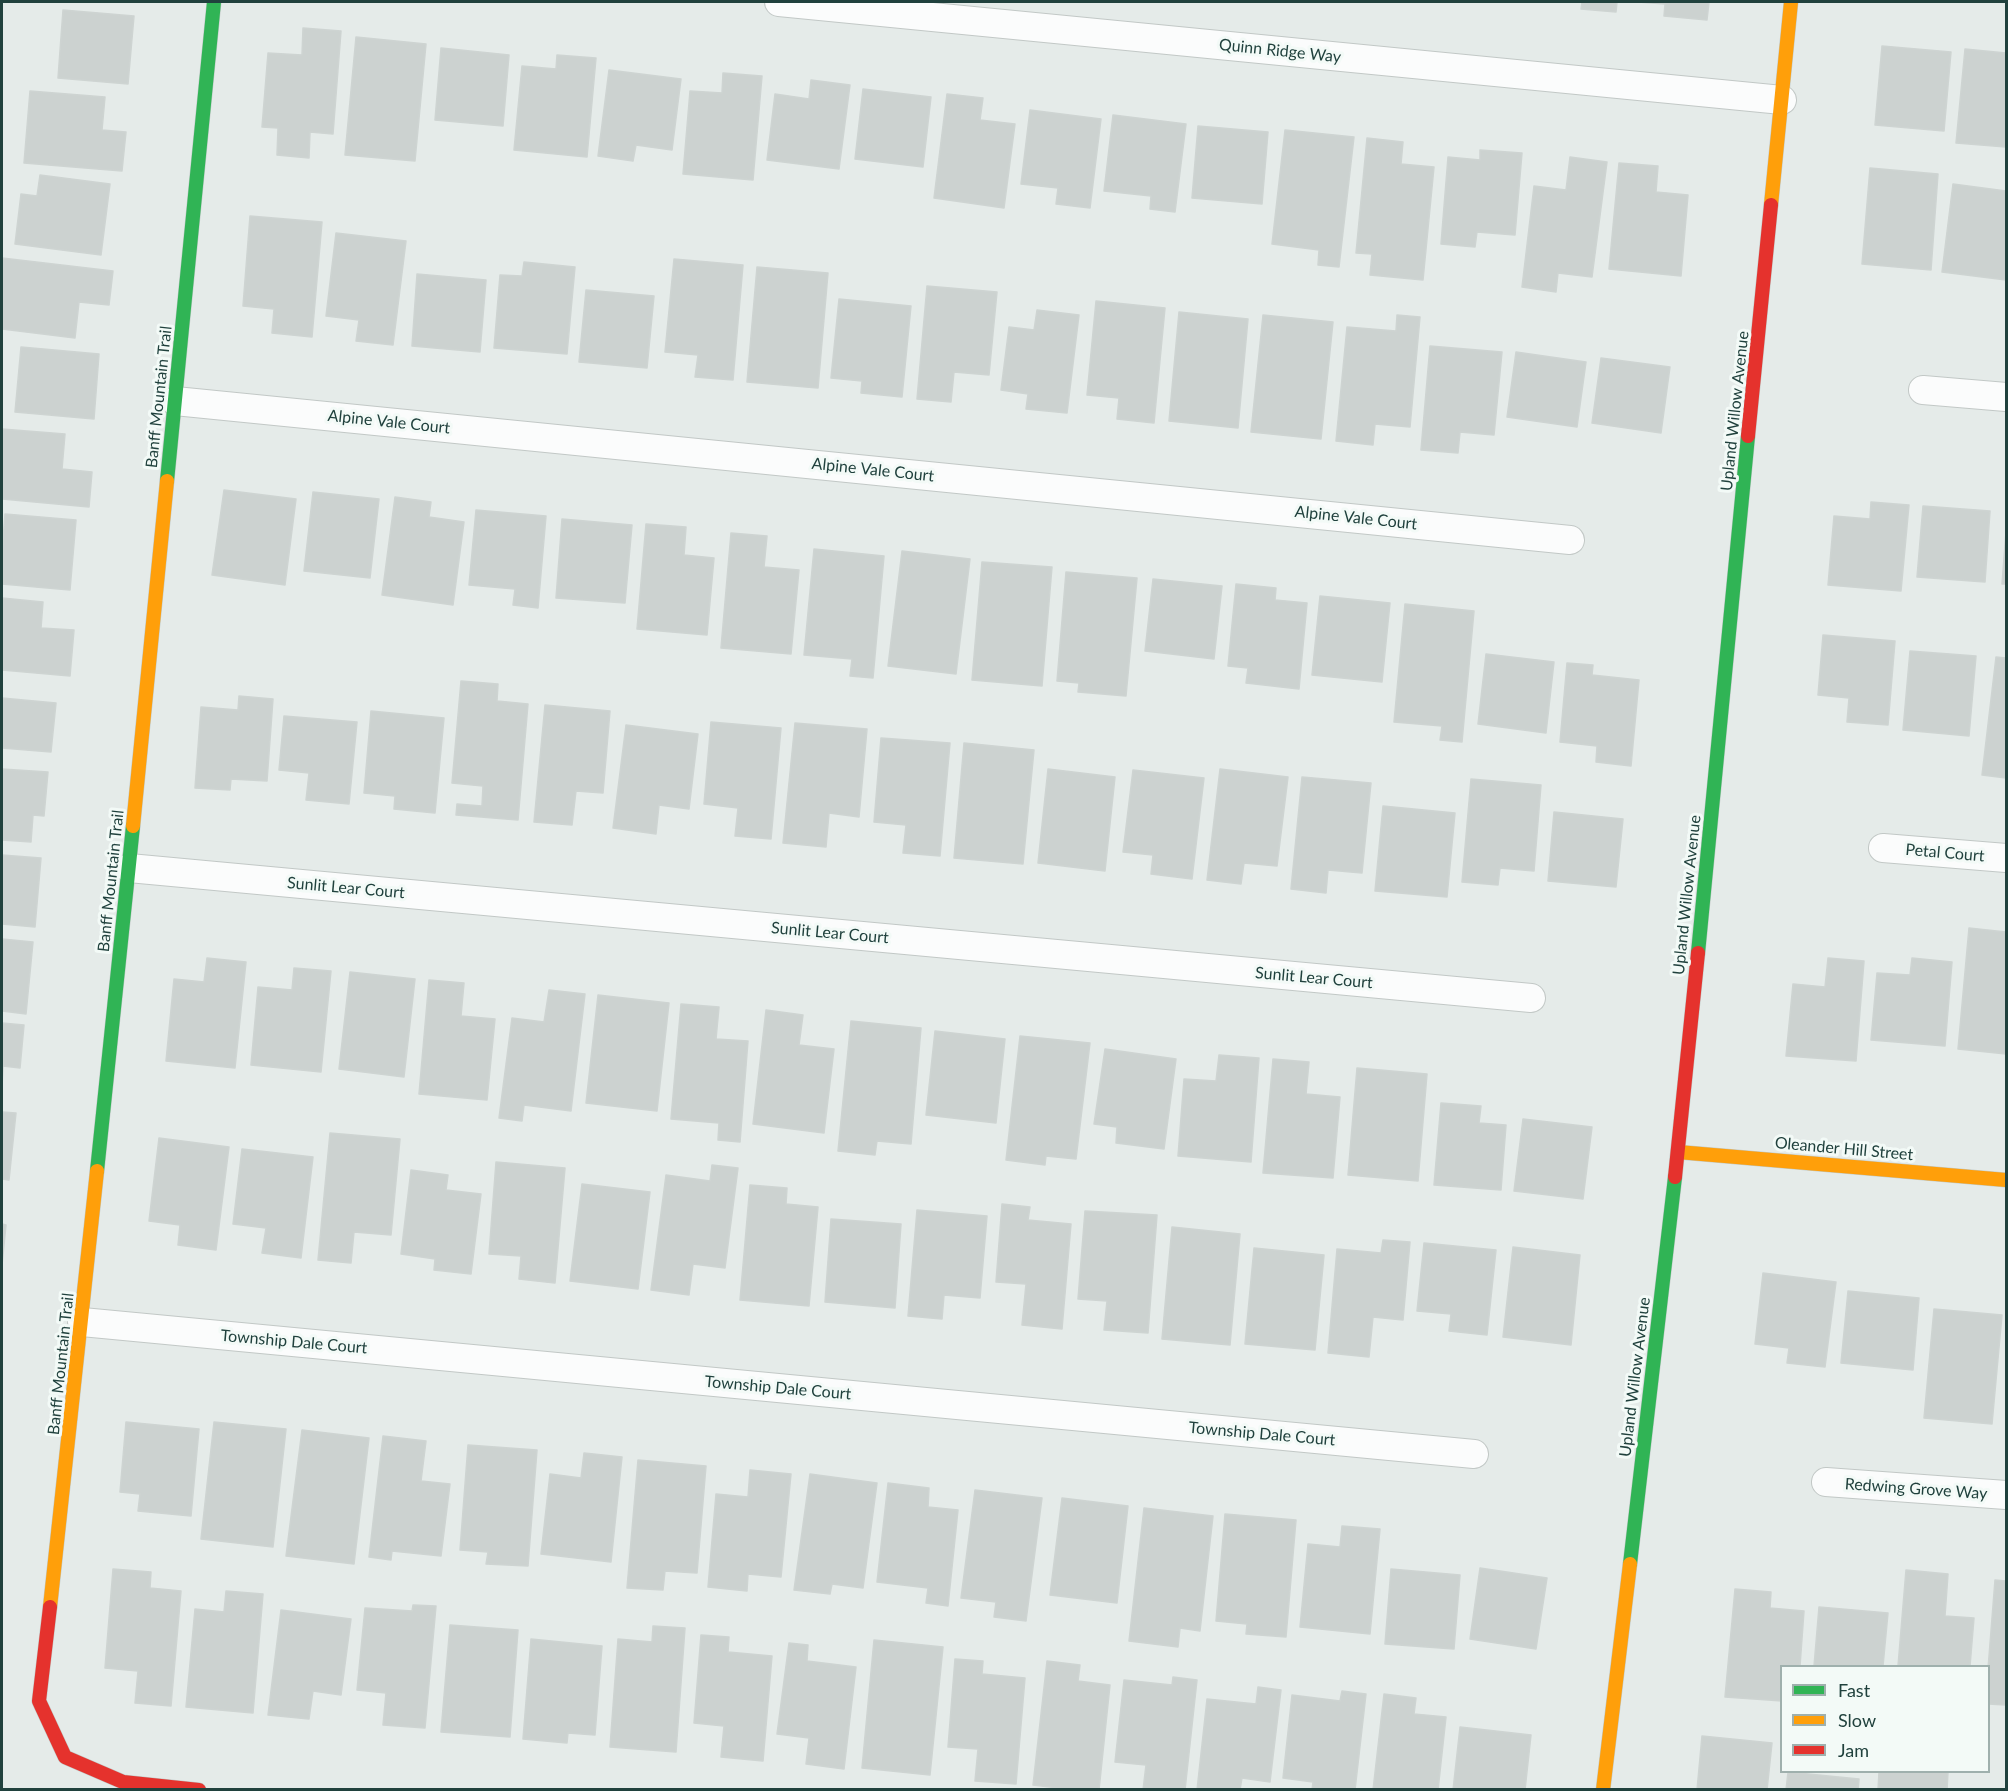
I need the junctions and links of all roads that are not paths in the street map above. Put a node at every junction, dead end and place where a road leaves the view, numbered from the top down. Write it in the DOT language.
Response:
graph roads {
  1 [pos="214,2"];
  2 [pos="779,2"];
  3 [pos="1791,2"];
  4 [pos="1782,100"];
  5 [pos="1923,390"];
  6 [pos="2007,397"];
  7 [pos="176,401"];
  8 [pos="1570,540"];
  9 [pos="1883,848"];
  10 [pos="2007,858"];
  11 [pos="129,868"];
  12 [pos="1531,998"];
  13 [pos="1678,1152"];
  14 [pos="2007,1180"];
  15 [pos="82,1322"];
  16 [pos="1474,1454"];
  17 [pos="1826,1482"];
  18 [pos="2007,1495"];
  19 [pos="199,1790"];
  20 [pos="1603,1790"];
  1 -- 7 [label="street, Banff Mountain Trail"];
  2 -- 4 [label="street, Quinn Ridge Way"];
  3 -- 4 [label="street, Upland Willow Avenue"];
  4 -- 13 [label="street, Upland Willow Avenue"];
  5 -- 6 [label="street"];
  7 -- 8 [label="street, Alpine Vale Court"];
  7 -- 11 [label="street, Banff Mountain Trail"];
  9 -- 10 [label="street, Petal Court"];
  11 -- 12 [label="street, Sunlit Lear Court"];
  11 -- 15 [label="street, Banff Mountain Trail"];
  13 -- 14 [label="street, Oleander Hill Street"];
  13 -- 20 [label="street, Upland Willow Avenue"];
  15 -- 16 [label="street, Township Dale Court"];
  15 -- 19 [label="street, Banff Mountain Trail"];
  17 -- 18 [label="street, Redwing Grove Way"];
}
